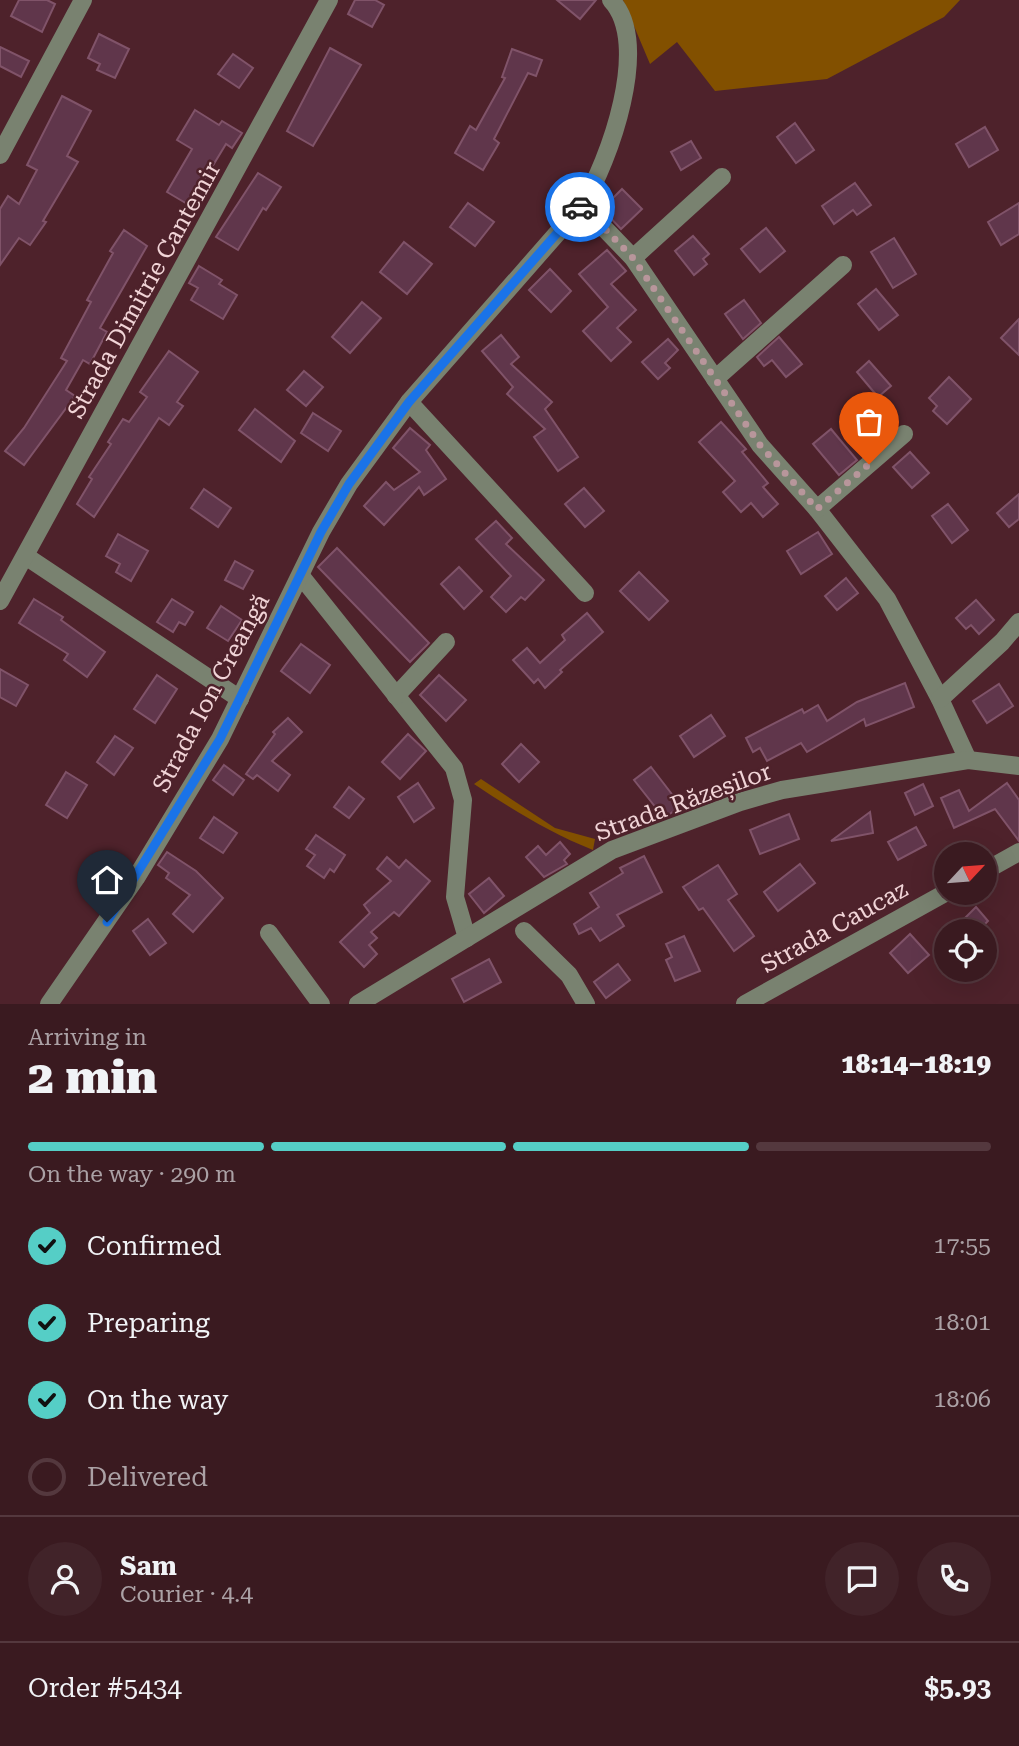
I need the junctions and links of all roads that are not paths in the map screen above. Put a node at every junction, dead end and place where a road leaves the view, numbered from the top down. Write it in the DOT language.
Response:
graph roads {
  1 [pos="83,0"];
  2 [pos="329,0"];
  3 [pos="611,0"];
  4 [pos="0,155"];
  5 [pos="722,177"];
  6 [pos="582,205"];
  7 [pos="633,258"];
  8 [pos="843,265"];
  9 [pos="715,379"];
  10 [pos="409,402"];
  11 [pos="904,433"];
  12 [pos="817,509"];
  13 [pos="27,557"];
  14 [pos="301,576"];
  15 [pos="584,593"];
  16 [pos="0,601"];
  17 [pos="1019,622"];
  18 [pos="446,642"];
  19 [pos="396,696"];
  20 [pos="240,699"];
  21 [pos="940,699"];
  22 [pos="968,760"];
  23 [pos="1019,766"];
  24 [pos="1019,852"];
  25 [pos="998,864"];
  26 [pos="934,899"];
  27 [pos="524,931"];
  28 [pos="269,933"];
  29 [pos="467,938"];
  30 [pos="49,1004"];
  31 [pos="321,1004"];
  32 [pos="358,1004"];
  33 [pos="586,1004"];
  34 [pos="745,1004"];
  1 -- 4 [label="street"];
  2 -- 13 [label="street, Strada Dimitrie Cantemir"];
  3 -- 6 [label="street, Strada Ion Creangă"];
  5 -- 7 [label="street"];
  6 -- 7 [label="street"];
  6 -- 10 [label="street, Strada Ion Creangă"];
  7 -- 9 [label="street"];
  8 -- 9 [label="street"];
  9 -- 12 [label="street"];
  10 -- 14 [label="street, Strada Ion Creangă"];
  10 -- 15 [label="street"];
  11 -- 12 [label="street"];
  12 -- 21 [label="street"];
  13 -- 16 [label="street, Strada Dimitrie Cantemir"];
  13 -- 20 [label="street"];
  14 -- 19 [label="street"];
  14 -- 20 [label="street, Strada Ion Creangă"];
  17 -- 21 [label="street"];
  18 -- 19 [label="street"];
  19 -- 29 [label="street"];
  20 -- 30 [label="street, Strada Ion Creangă"];
  21 -- 22 [label="street"];
  22 -- 23 [label="street, Strada Răzeșilor"];
  22 -- 29 [label="street, Strada Răzeșilor"];
  24 -- 25 [label="street"];
  26 -- 34 [label="street, Strada Caucaz"];
  27 -- 33 [label="street"];
  28 -- 31 [label="street"];
  29 -- 32 [label="street, Strada Răzeșilor"];
}
